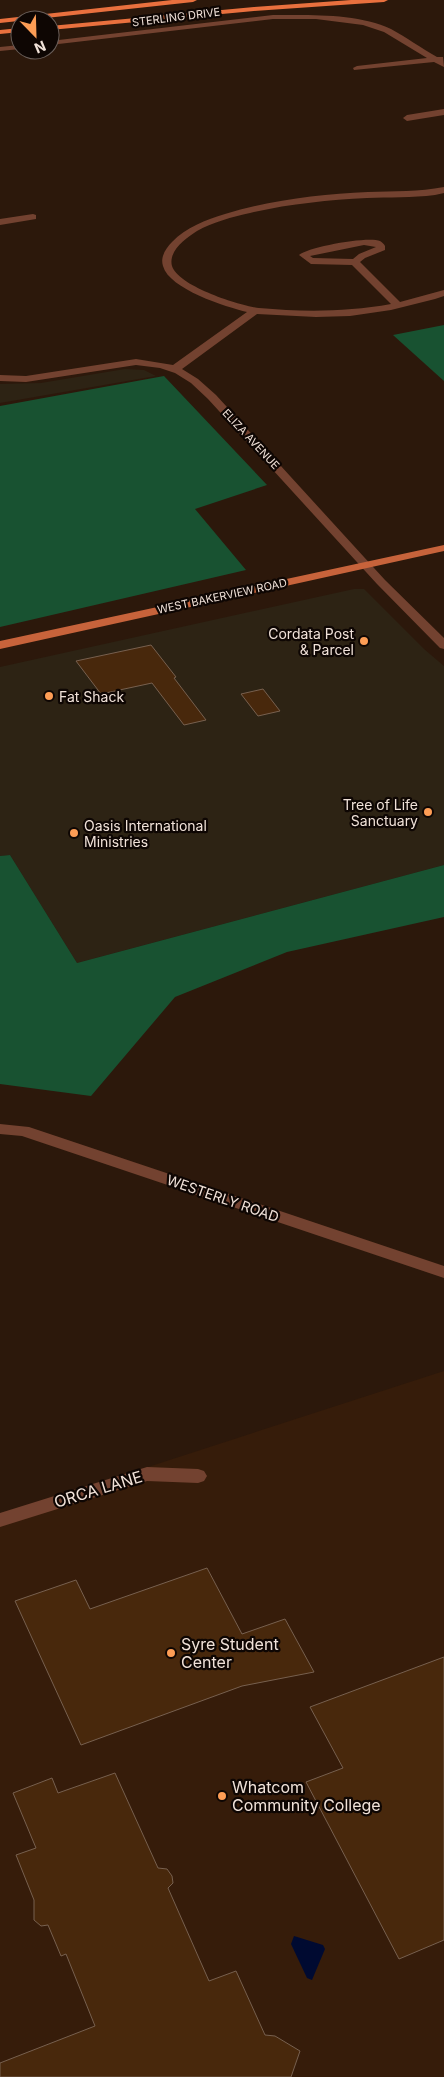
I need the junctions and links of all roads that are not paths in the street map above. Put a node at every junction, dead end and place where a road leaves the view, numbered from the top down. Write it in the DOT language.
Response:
graph roads {
  1 [pos="124,0"];
  2 [pos="193,0"];
  3 [pos="273,0"];
  4 [pos="384,0"];
  5 [pos="0,20"];
  6 [pos="60,26"];
  7 [pos="60,26"];
  8 [pos="60,42"];
  9 [pos="442,61"];
  10 [pos="357,68"];
  11 [pos="444,112"];
  12 [pos="407,118"];
  13 [pos="444,190"];
  14 [pos="33,217"];
  15 [pos="0,222"];
  16 [pos="355,262"];
  17 [pos="444,293"];
  18 [pos="396,304"];
  19 [pos="255,311"];
  20 [pos="175,368"];
  21 [pos="0,378"];
  22 [pos="444,548"];
  23 [pos="367,565"];
  24 [pos="0,645"];
  25 [pos="444,645"];
  26 [pos="0,1129"];
  27 [pos="444,1272"];
  28 [pos="198,1476"];
  29 [pos="0,1520"];
  1 -- 5 [label="highway"];
  2 -- 5 [label="highway"];
  3 -- 6 [label="highway"];
  4 -- 7 [label="highway"];
  8 -- 9 [label="street, STERLING DRIVE"];
  9 -- 10 [label="street"];
  11 -- 12 [label="street"];
  13 -- 19 [label="street"];
  14 -- 15 [label="street"];
  16 -- 16 [label="street"];
  16 -- 18 [label="street"];
  17 -- 18 [label="street"];
  18 -- 19 [label="street"];
  19 -- 20 [label="street"];
  20 -- 21 [label="street, ELIZA AVENUE"];
  20 -- 23 [label="street, ELIZA AVENUE"];
  22 -- 23 [label="main road, WEST BAKERVIEW ROAD"];
  23 -- 24 [label="main road, WEST BAKERVIEW ROAD"];
  23 -- 25 [label="street, ELIZA AVENUE"];
  26 -- 27 [label="street, WESTERLY ROAD"];
  28 -- 29 [label="street, ORCA LANE"];
}
